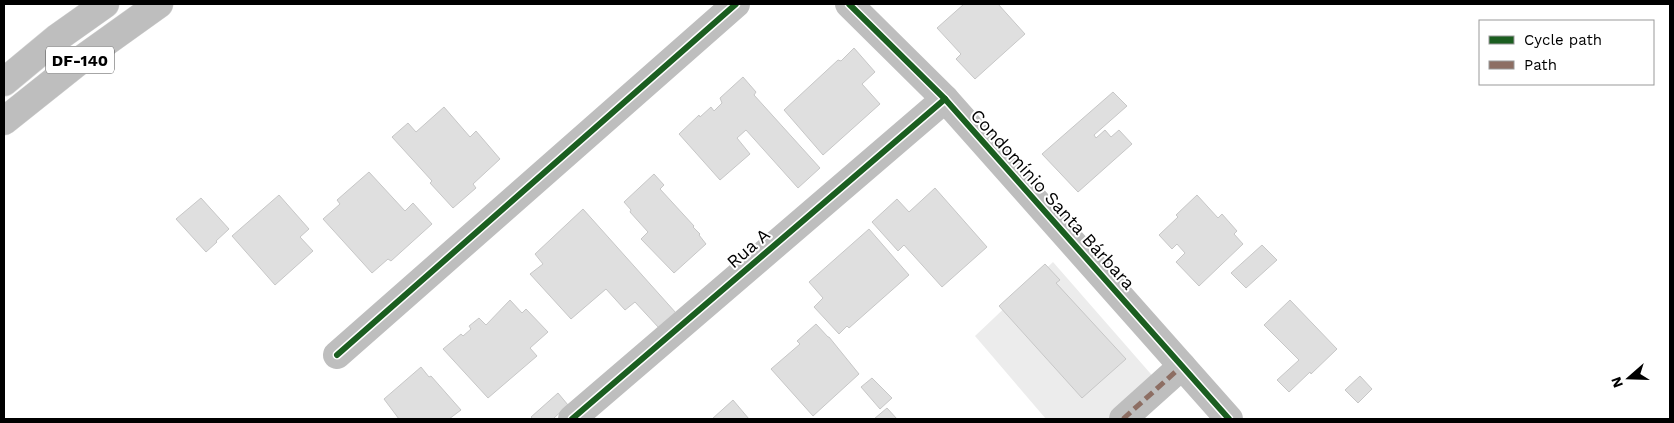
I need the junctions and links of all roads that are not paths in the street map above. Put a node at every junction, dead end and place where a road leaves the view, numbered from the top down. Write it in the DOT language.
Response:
graph roads {
  1 [pos="105,4"];
  2 [pos="159,4"];
  3 [pos="736,4"];
  4 [pos="848,4"];
  5 [pos="4,82"];
  6 [pos="944,99"];
  7 [pos="4,121"];
  8 [pos="336,355"];
  9 [pos="1182,366"];
  10 [pos="572,419"];
  11 [pos="1124,419"];
  12 [pos="1229,419"];
  1 -- 5 [label="street, DF-140"];
  2 -- 7 [label="street, DF-140"];
  3 -- 8 [label="street"];
  4 -- 6 [label="street, Condomínio Santa Bárbara"];
  6 -- 9 [label="street, Condomínio Santa Bárbara"];
  6 -- 10 [label="street, Rua A"];
  9 -- 11 [label="street"];
  9 -- 12 [label="street, Condomínio Santa Bárbara"];
}
